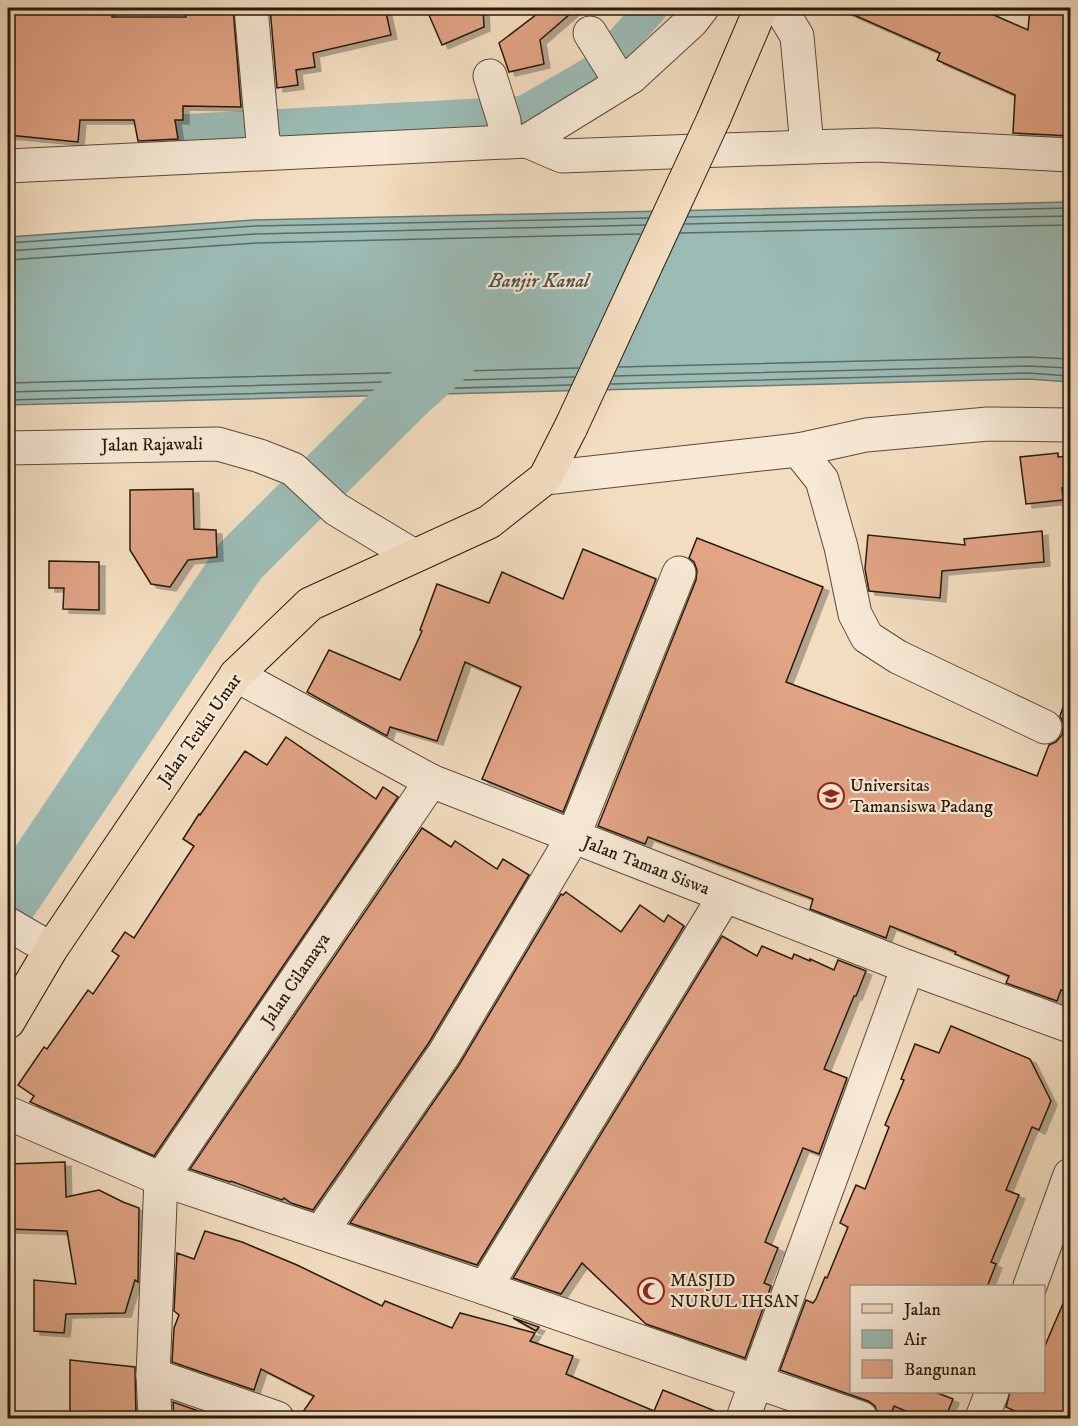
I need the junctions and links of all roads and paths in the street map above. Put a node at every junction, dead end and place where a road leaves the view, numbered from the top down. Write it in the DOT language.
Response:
graph roads {
  1 [pos="251,8"];
  2 [pos="702,8"];
  3 [pos="761,8"];
  4 [pos="780,8"];
  5 [pos="594,39"];
  6 [pos="624,76"];
  7 [pos="491,81"];
  8 [pos="512,135"];
  9 [pos="267,147"];
  10 [pos="807,147"];
  11 [pos="1071,155"];
  12 [pos="8,166"];
  13 [pos="1071,425"];
  14 [pos="8,447"];
  15 [pos="798,450"];
  16 [pos="545,478"];
  17 [pos="414,556"];
  18 [pos="679,573"];
  19 [pos="237,675"];
  20 [pos="1045,727"];
  21 [pos="431,781"];
  22 [pos="573,837"];
  23 [pos="724,897"];
  24 [pos="29,936"];
  25 [pos="908,967"];
  26 [pos="8,1022"];
  27 [pos="1071,1026"];
  28 [pos="8,1113"];
  29 [pos="1071,1175"];
  30 [pos="161,1179"];
  31 [pos="321,1232"];
  32 [pos="1031,1285"];
  33 [pos="485,1288"];
  34 [pos="153,1375"];
  35 [pos="756,1381"];
  36 [pos="992,1393"];
  37 [pos="155,1419"];
  38 [pos="277,1419"];
  39 [pos="743,1419"];
  40 [pos="861,1419"];
  41 [pos="982,1419"];
  1 -- 9 [label="street"];
  2 -- 6 [label="street"];
  3 -- 16 [label="main road, Jalan Teuku Umar, bridge"];
  4 -- 10 [label="street"];
  5 -- 6 [label="street"];
  6 -- 8 [label="street"];
  7 -- 8 [label="street"];
  8 -- 9 [label="street"];
  8 -- 10 [label="street"];
  9 -- 12 [label="street"];
  10 -- 11 [label="street"];
  13 -- 15 [label="street"];
  14 -- 17 [label="street, Jalan Rajawali"];
  15 -- 16 [label="street"];
  15 -- 20 [label="street"];
  16 -- 17 [label="main road, Jalan Teuku Umar"];
  17 -- 19 [label="main road, Jalan Teuku Umar"];
  18 -- 22 [label="street"];
  19 -- 21 [label="street, Jalan Taman Siswa"];
  19 -- 24 [label="main road, Jalan Teuku Umar"];
  21 -- 22 [label="street, Jalan Taman Siswa"];
  21 -- 30 [label="street, Jalan Cilamaya"];
  22 -- 23 [label="street, Jalan Taman Siswa"];
  22 -- 31 [label="street"];
  23 -- 25 [label="street, Jalan Taman Siswa"];
  23 -- 33 [label="street"];
  24 -- 26 [label="main road, Jalan Teuku Umar"];
  25 -- 27 [label="street, Jalan Taman Siswa"];
  25 -- 35 [label="street"];
  28 -- 30 [label="street"];
  29 -- 32 [label="street"];
  30 -- 31 [label="street"];
  30 -- 34 [label="street"];
  31 -- 33 [label="street"];
  33 -- 35 [label="street"];
  34 -- 37 [label="street"];
  34 -- 38 [label="street"];
  35 -- 39 [label="street"];
  35 -- 40 [label="street"];
  36 -- 41 [label="street"];
}
